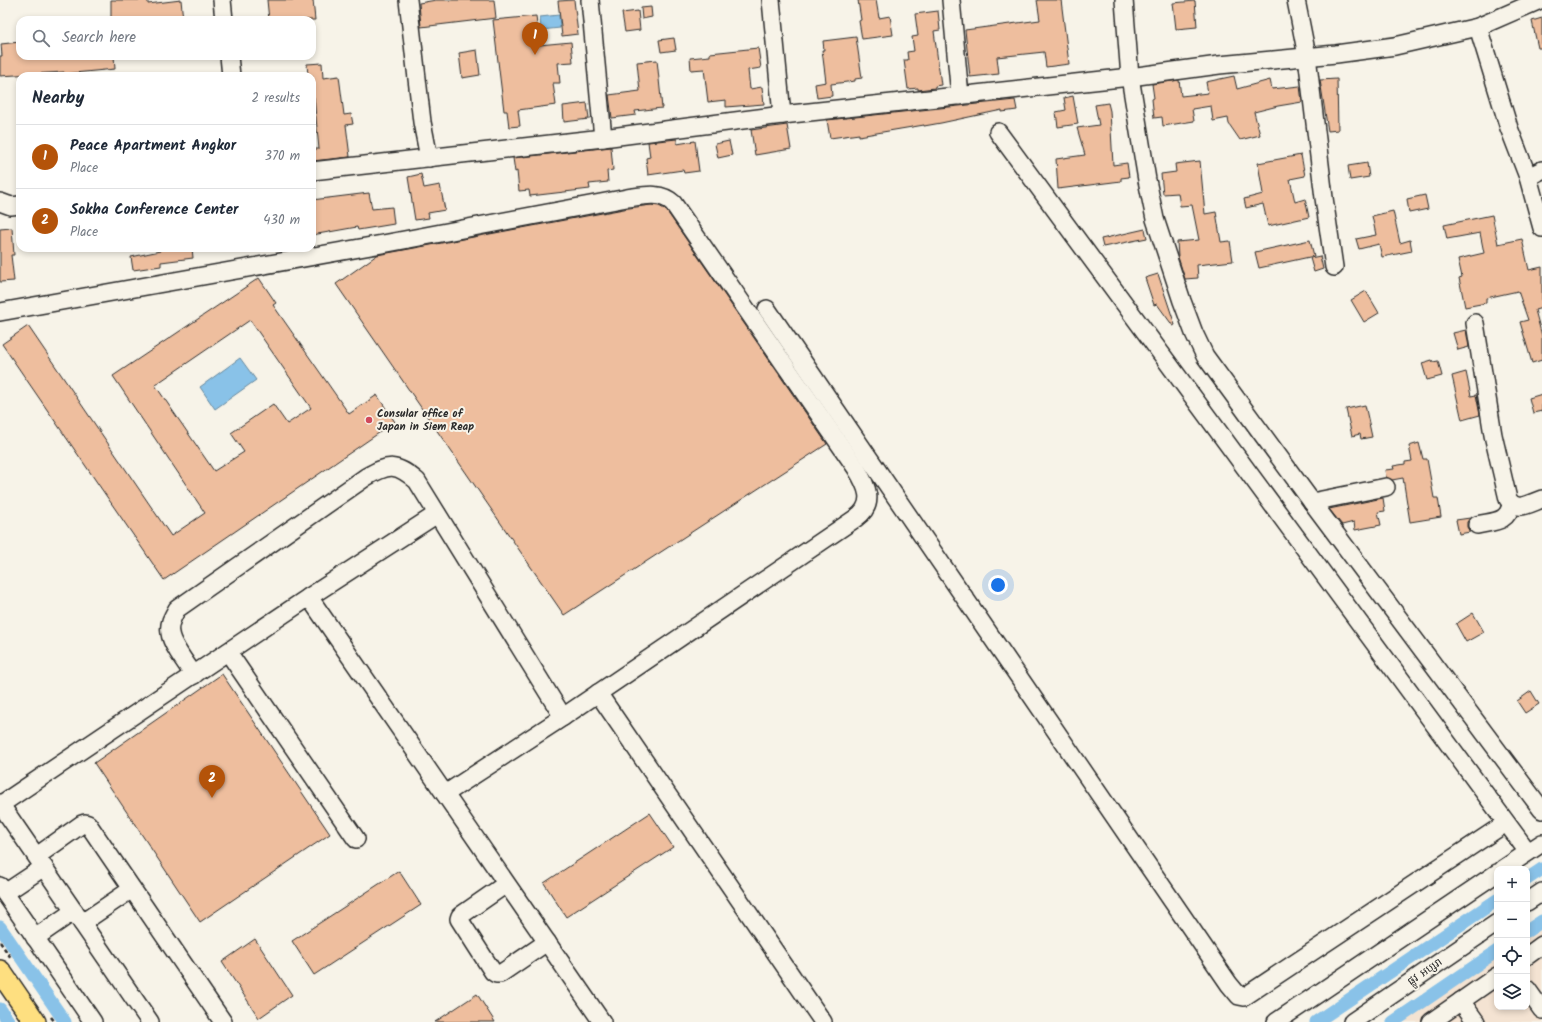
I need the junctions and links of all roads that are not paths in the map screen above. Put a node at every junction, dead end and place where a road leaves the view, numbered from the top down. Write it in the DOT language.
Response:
graph roads {
  1 [pos="222,0"];
  2 [pos="408,0"];
  3 [pos="590,0"];
  4 [pos="771,0"];
  5 [pos="951,0"];
  6 [pos="1124,0"];
  7 [pos="1296,0"];
  8 [pos="1540,0"];
  9 [pos="224,16"];
  10 [pos="1478,27"];
  11 [pos="1307,56"];
  12 [pos="229,60"];
  13 [pos="231,72"];
  14 [pos="1130,77"];
  15 [pos="960,96"];
  16 [pos="782,115"];
  17 [pos="998,132"];
  18 [pos="603,138"];
  19 [pos="429,158"];
  20 [pos="316,171"];
  21 [pos="1535,174"];
  22 [pos="0,202"];
  23 [pos="16,205"];
  24 [pos="1542,228"];
  25 [pos="1334,267"];
  26 [pos="767,309"];
  27 [pos="0,312"];
  28 [pos="1475,324"];
  29 [pos="1386,486"];
  30 [pos="1542,499"];
  31 [pos="1312,502"];
  32 [pos="1511,504"];
  33 [pos="437,514"];
  34 [pos="1477,525"];
  35 [pos="308,597"];
  36 [pos="228,652"];
  37 [pos="194,675"];
  38 [pos="598,693"];
  39 [pos="563,717"];
  40 [pos="445,794"];
  41 [pos="1,805"];
  42 [pos="1542,810"];
  43 [pos="1506,823"];
  44 [pos="356,839"];
  45 [pos="1542,843"];
  46 [pos="1528,852"];
  47 [pos="40,862"];
  48 [pos="1507,866"];
  49 [pos="1494,875"];
  50 [pos="506,884"];
  51 [pos="132,889"];
  52 [pos="3,890"];
  53 [pos="1542,892"];
  54 [pos="1530,900"];
  55 [pos="78,917"];
  56 [pos="1494,925"];
  57 [pos="35,938"];
  58 [pos="547,942"];
  59 [pos="1542,946"];
  60 [pos="1530,954"];
  61 [pos="0,971"];
  62 [pos="1494,978"];
  63 [pos="1530,993"];
  64 [pos="1461,1001"];
  65 [pos="1542,1010"];
  66 [pos="1448,1017"];
  67 [pos="34,1022"];
  68 [pos="93,1022"];
  69 [pos="150,1022"];
  70 [pos="223,1022"];
  71 [pos="602,1022"];
  72 [pos="823,1022"];
  73 [pos="1276,1022"];
  74 [pos="1352,1022"];
  75 [pos="1430,1022"];
  76 [pos="1476,1022"];
  1 -- 9 [label="street"];
  2 -- 19 [label="street"];
  3 -- 18 [label="street"];
  4 -- 16 [label="street"];
  5 -- 15 [label="street"];
  6 -- 14 [label="street"];
  7 -- 11 [label="street"];
  8 -- 10 [label="street"];
  10 -- 11 [label="street"];
  10 -- 21 [label="street"];
  11 -- 14 [label="street"];
  11 -- 25 [label="street"];
  12 -- 13 [label="street"];
  14 -- 15 [label="street"];
  14 -- 31 [label="street"];
  15 -- 16 [label="street"];
  16 -- 18 [label="street"];
  17 -- 43 [label="street"];
  18 -- 19 [label="street"];
  19 -- 20 [label="street"];
  21 -- 24 [label="street"];
  22 -- 23 [label="street"];
  26 -- 43 [label="street"];
  27 -- 38 [label="street"];
  28 -- 32 [label="street"];
  29 -- 31 [label="street"];
  30 -- 32 [label="street"];
  31 -- 42 [label="street"];
  32 -- 34 [label="street"];
  33 -- 35 [label="street"];
  33 -- 37 [label="street"];
  33 -- 39 [label="street"];
  35 -- 36 [label="street"];
  35 -- 40 [label="street"];
  36 -- 37 [label="street"];
  36 -- 44 [label="street"];
  37 -- 41 [label="street"];
  38 -- 39 [label="street"];
  38 -- 72 [label="street"];
  39 -- 40 [label="street"];
  40 -- 50 [label="street"];
  41 -- 47 [label="street"];
  43 -- 46 [label="street"];
  45 -- 46 [label="street"];
  46 -- 48 [label="street"];
  47 -- 51 [label="street"];
  47 -- 52 [label="street"];
  47 -- 55 [label="street"];
  49 -- 73 [label="street"];
  50 -- 58 [label="street"];
  50 -- 58 [label="street"];
  51 -- 55 [label="street"];
  51 -- 70 [label="street"];
  52 -- 57 [label="street"];
  53 -- 54 [label="street"];
  55 -- 57 [label="street"];
  55 -- 69 [label="street"];
  56 -- 74 [label="street, ផ្លូវ អប្សរា"];
  57 -- 68 [label="street"];
  58 -- 71 [label="street"];
  59 -- 60 [label="street"];
  61 -- 67 [label="main road"];
  62 -- 64 [label="street"];
  63 -- 65 [label="street"];
  64 -- 66 [label="street"];
  64 -- 76 [label="street"];
  66 -- 75 [label="street"];
}
